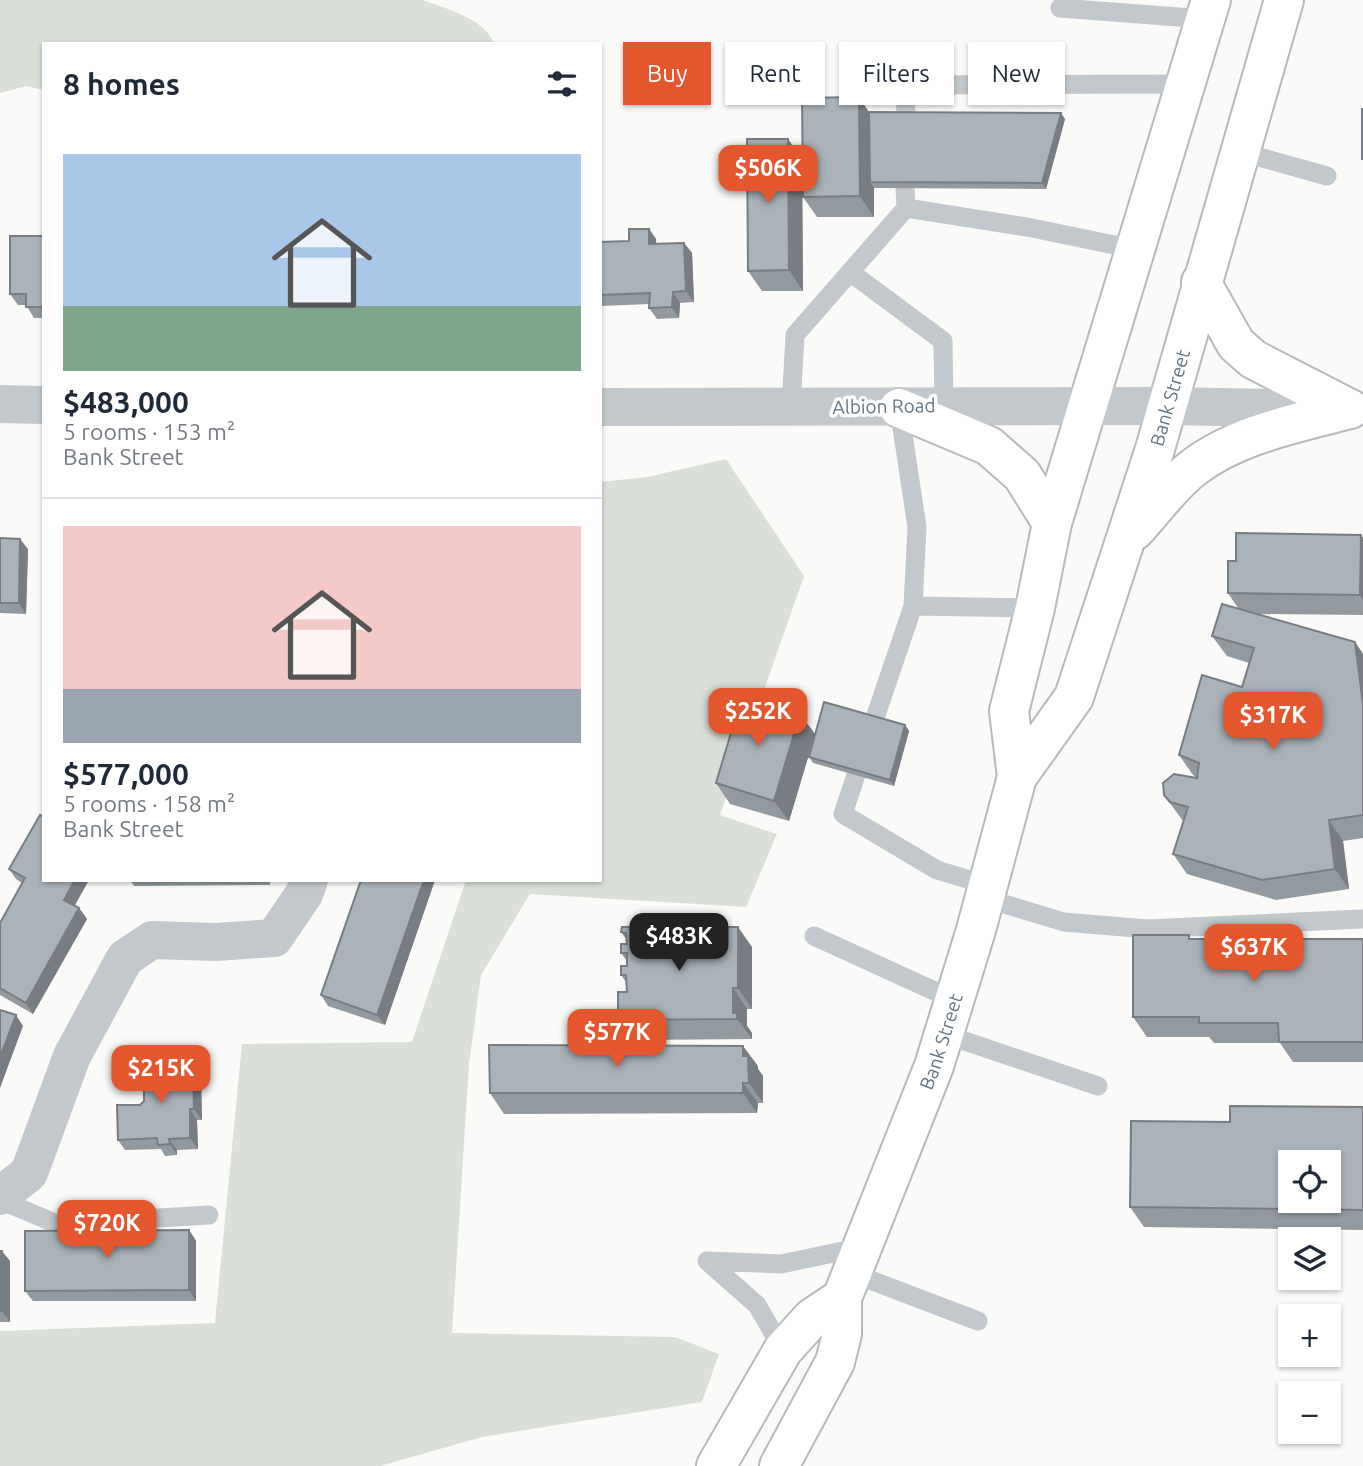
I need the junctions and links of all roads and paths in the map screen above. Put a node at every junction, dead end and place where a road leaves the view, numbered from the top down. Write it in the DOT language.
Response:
graph roads {
  1 [pos="1284,0"];
  2 [pos="1060,8"];
  3 [pos="1208,9"];
  4 [pos="1186,84"];
  5 [pos="906,118"];
  6 [pos="1241,152"];
  7 [pos="1327,176"];
  8 [pos="1134,249"];
  9 [pos="850,272"];
  10 [pos="1201,282"];
  11 [pos="0,404"];
  12 [pos="42,405"];
  13 [pos="944,405"];
  14 [pos="1167,406"];
  15 [pos="602,407"];
  16 [pos="791,407"];
  17 [pos="899,408"];
  18 [pos="1086,408"];
  19 [pos="1356,409"];
  20 [pos="1052,523"];
  21 [pos="1126,541"];
  22 [pos="913,606"];
  23 [pos="1035,608"];
  24 [pos="874,721"];
  25 [pos="856,775"];
  26 [pos="1017,777"];
  27 [pos="308,882"];
  28 [pos="985,892"];
  29 [pos="1363,919"];
  30 [pos="814,936"];
  31 [pos="949,1017"];
  32 [pos="1098,1086"];
  33 [pos="0,1198"];
  34 [pos="209,1216"];
  35 [pos="852,1273"];
  36 [pos="978,1321"];
  37 [pos="783,1350"];
  38 [pos="716,1466"];
  39 [pos="779,1466"];
  1 -- 6 [label="main road, Bank Street"];
  2 -- 3 [label="lane"];
  3 -- 4 [label="main road, Bank Street"];
  4 -- 5 [label="lane"];
  4 -- 8 [label="main road, Bank Street"];
  6 -- 7 [label="lane"];
  6 -- 10 [label="main road, Bank Street"];
  8 -- 9 [label="lane"];
  8 -- 18 [label="main road, Bank Street"];
  9 -- 13 [label="lane"];
  9 -- 16 [label="lane"];
  10 -- 14 [label="main road, Bank Street"];
  10 -- 19 [label="main road"];
  11 -- 12 [label="street"];
  13 -- 17 [label="street, Albion Road"];
  13 -- 18 [label="street, Albion Road"];
  14 -- 18 [label="street, Albion Road"];
  14 -- 19 [label="street, Albion Road"];
  14 -- 21 [label="main road, Bank Street"];
  15 -- 16 [label="street, Albion Road"];
  16 -- 17 [label="street, Albion Road"];
  17 -- 20 [label="main road"];
  17 -- 22 [label="lane"];
  18 -- 20 [label="main road, Bank Street"];
  19 -- 21 [label="main road"];
  20 -- 23 [label="main road, Bank Street"];
  21 -- 26 [label="main road, Bank Street"];
  22 -- 23 [label="lane"];
  22 -- 24 [label="lane"];
  23 -- 26 [label="main road, Bank Street"];
  25 -- 28 [label="lane"];
  26 -- 28 [label="main road, Bank Street"];
  27 -- 33 [label="street"];
  28 -- 29 [label="lane"];
  28 -- 31 [label="main road, Bank Street"];
  30 -- 31 [label="lane"];
  31 -- 32 [label="lane"];
  31 -- 35 [label="main road, Bank Street"];
  33 -- 34 [label="lane"];
  35 -- 36 [label="lane"];
  35 -- 37 [label="main road"];
  35 -- 37 [label="lane"];
  35 -- 39 [label="main road, Bank Street"];
  37 -- 38 [label="main road"];
}
